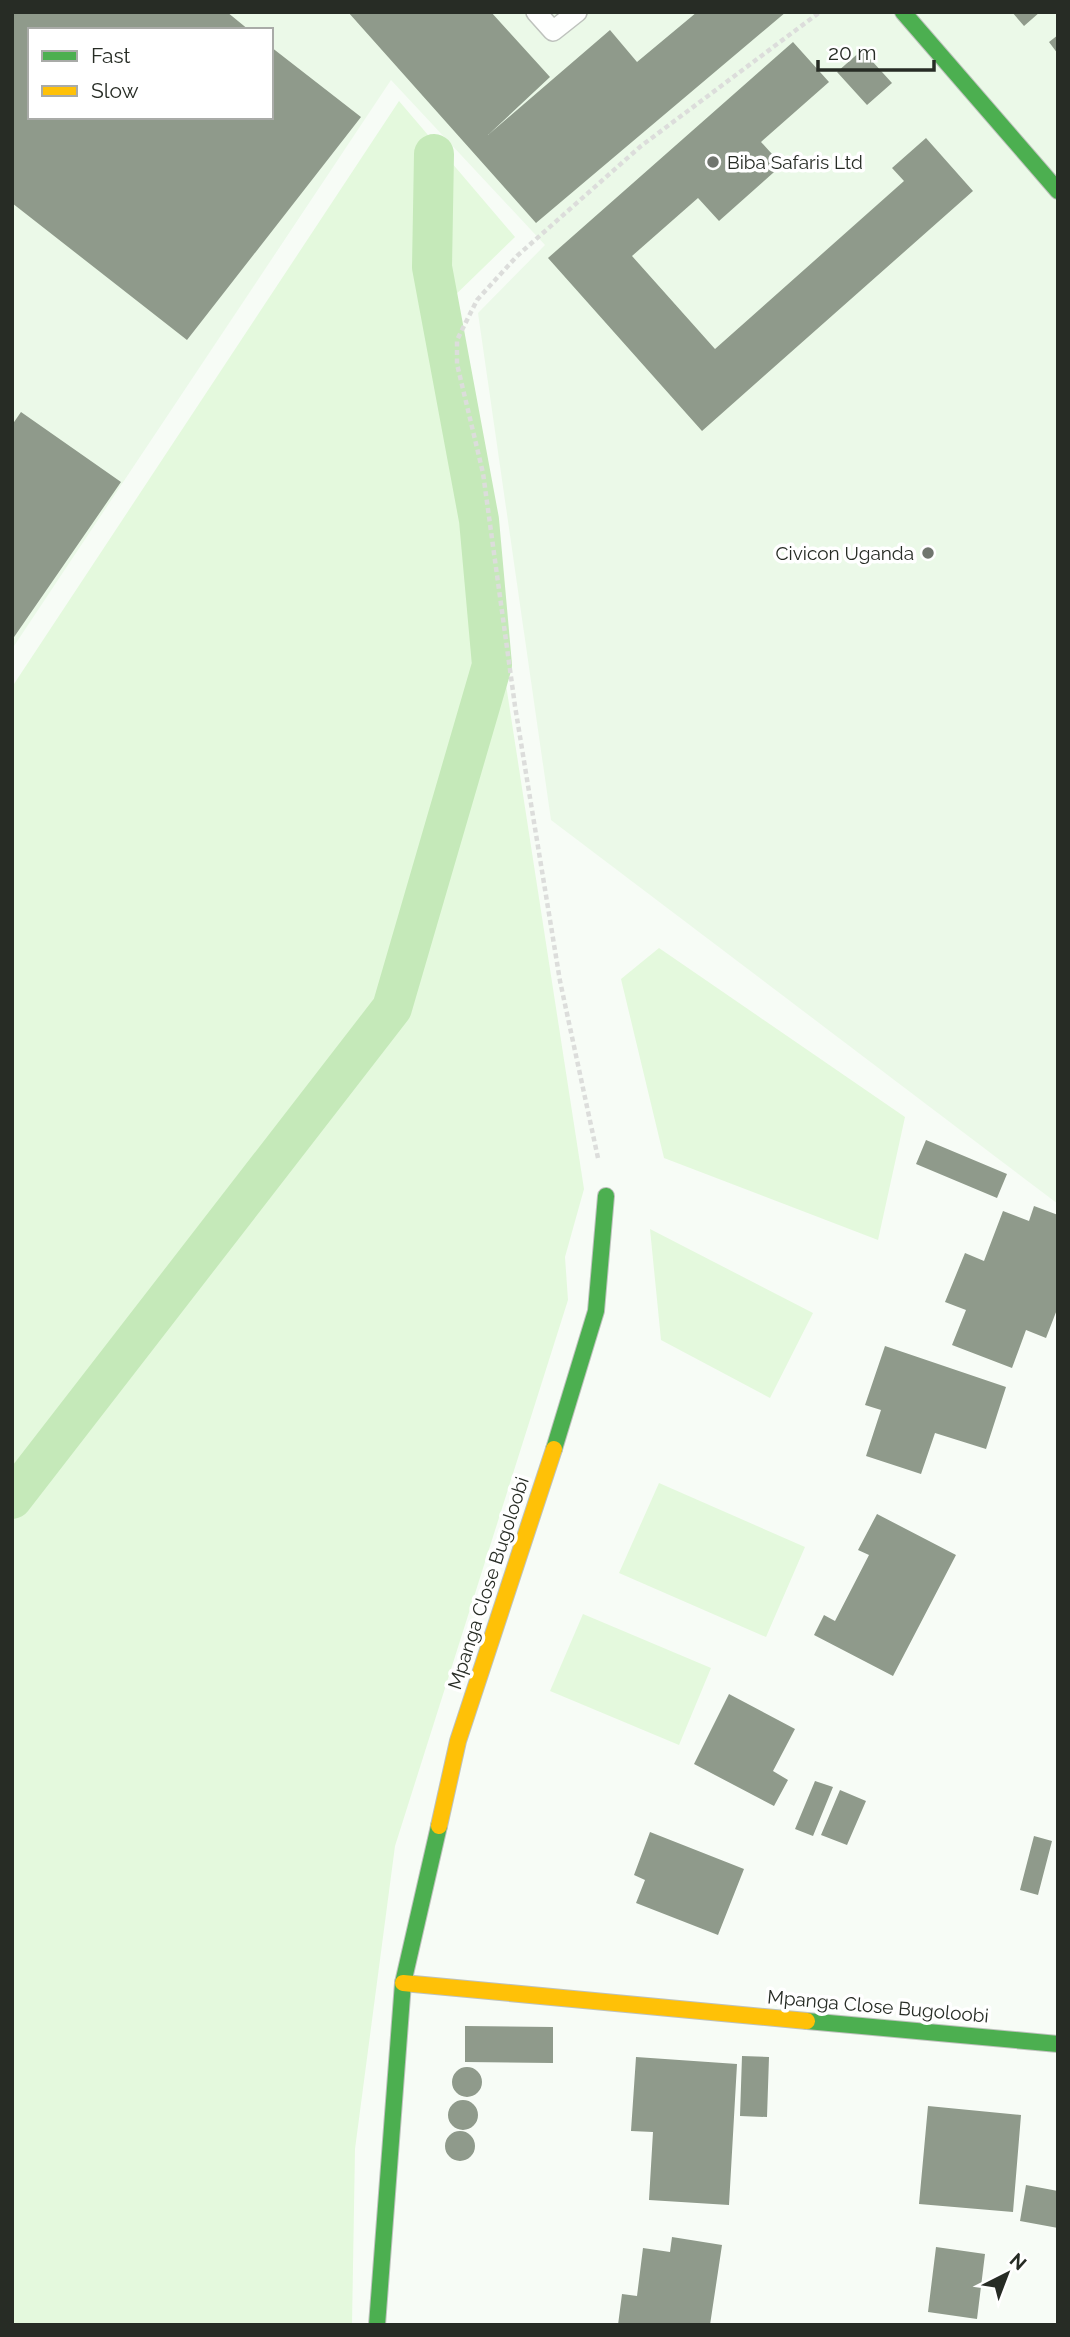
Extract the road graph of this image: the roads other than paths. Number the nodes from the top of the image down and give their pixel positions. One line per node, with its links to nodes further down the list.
1 (536, 12): 2 (lane)
2 (577, 12)
3 (903, 12): 4 (street)
4 (1058, 191)
5 (606, 1196): 6 (street, Mpanga Close Bugoloobi)
6 (402, 1983): 7 (street, Mpanga Close Bugoloobi); 8 (street, Mpanga Close Bugoloobi)
7 (1058, 2044)
8 (377, 2325)

